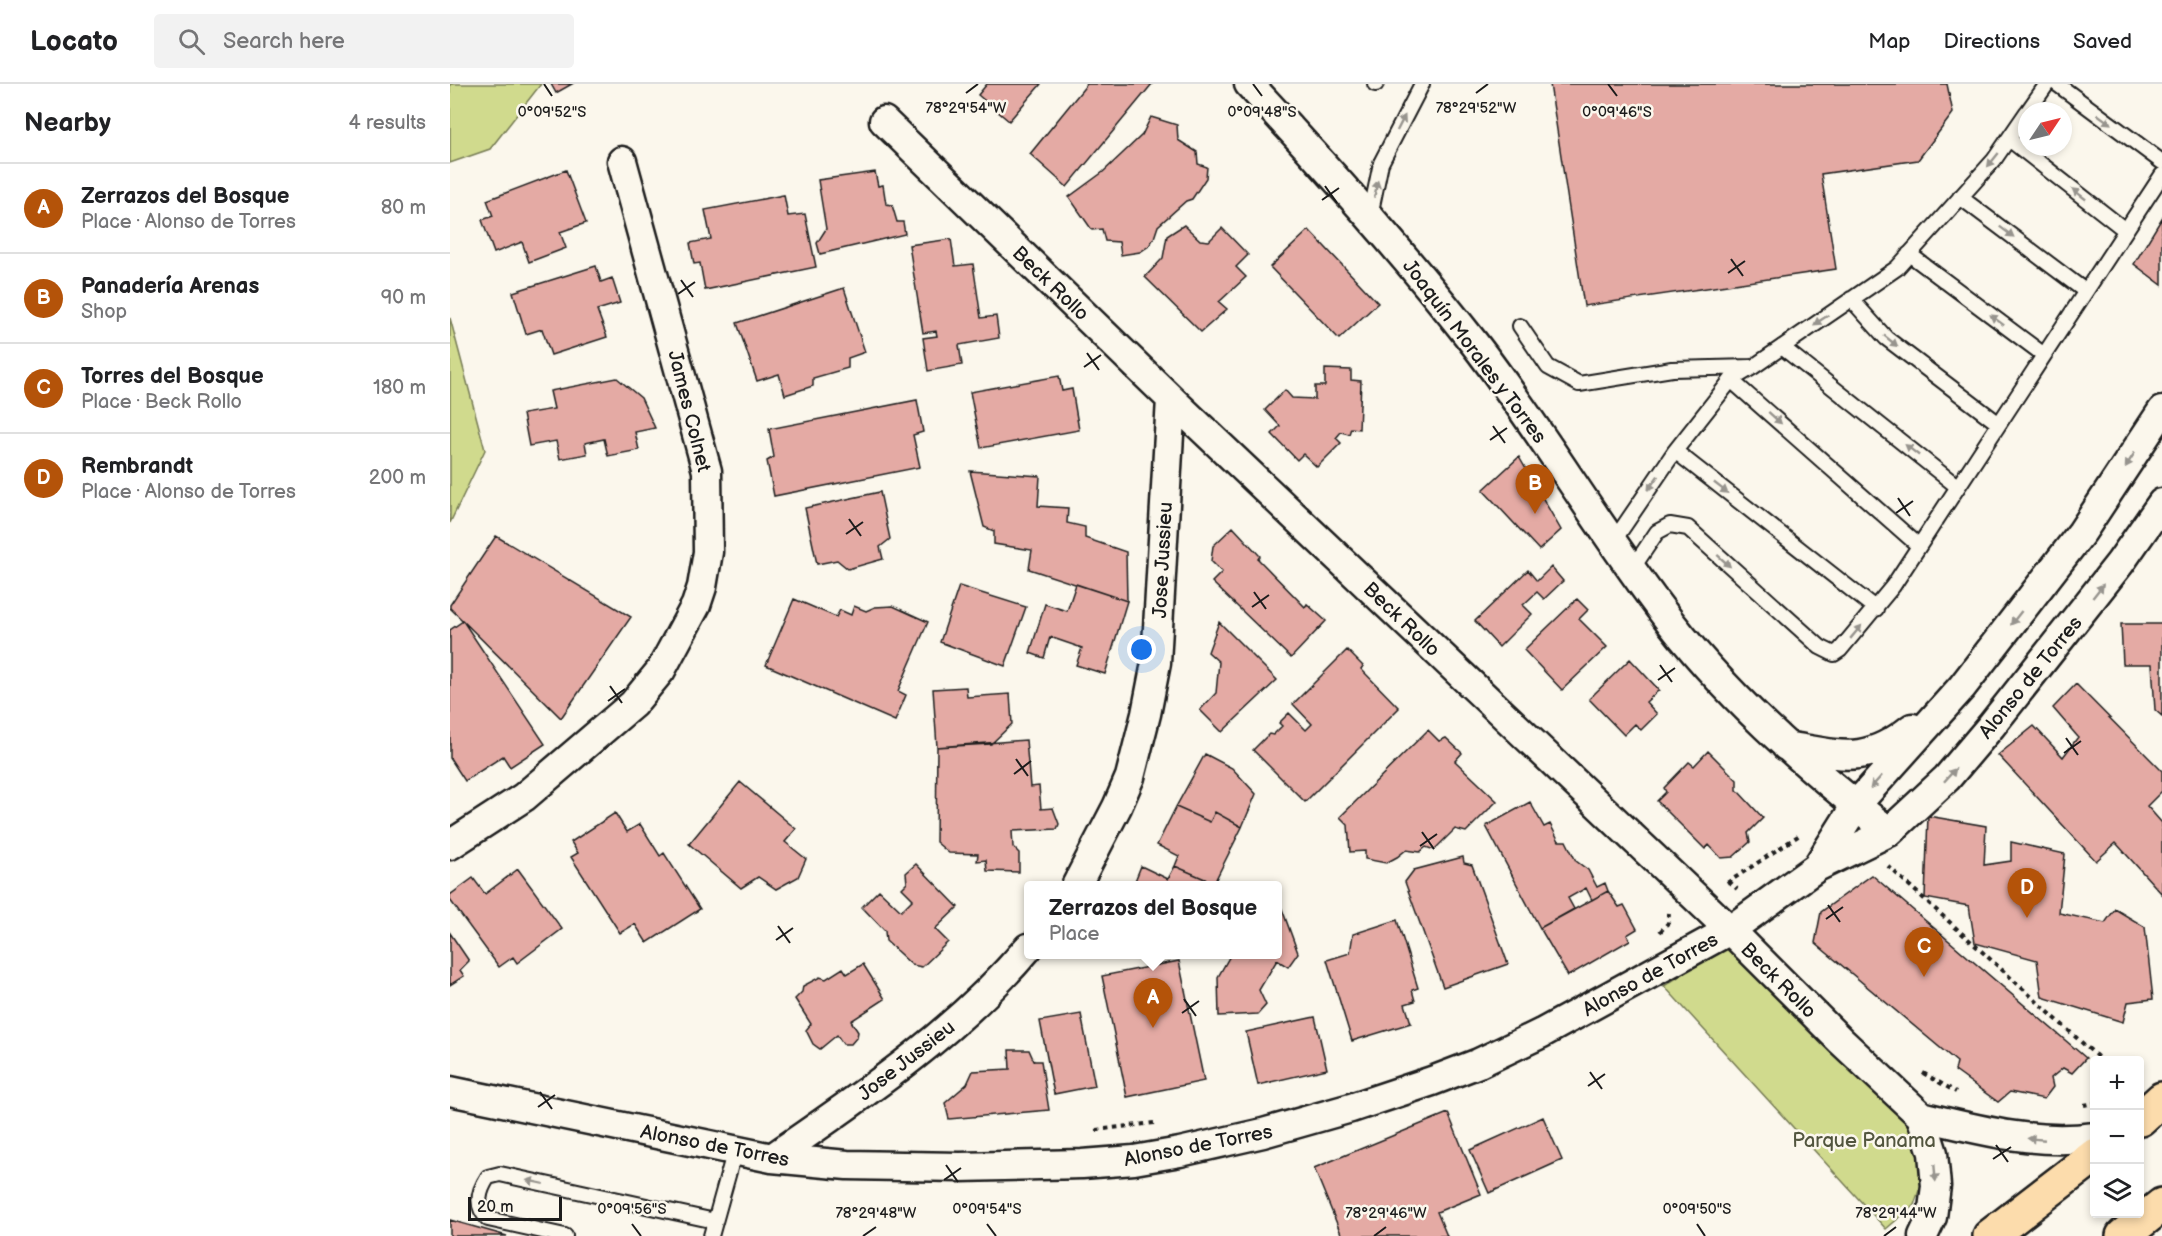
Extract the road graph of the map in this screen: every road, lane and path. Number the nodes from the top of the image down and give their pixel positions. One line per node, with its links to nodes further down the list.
1 (1249, 84): 13 (street, Joaquín Morales y Torres)
2 (1422, 84): 13 (lane, one-way to 2)
3 (2047, 84): 5 (lane)
4 (2057, 84): 10 (lane, one-way to 10)
5 (2034, 102)
6 (884, 121): 23 (street, Beck Rollo)
7 (2018, 125): 8 (lane)
8 (2008, 139): 12 (lane, one-way to 12); 14 (lane, one-way to 8)
9 (622, 161): 38 (street, James Colnet)
10 (2162, 162)
11 (2162, 175): 14 (lane)
12 (1960, 197): 15 (lane); 16 (lane, one-way to 16)
13 (1370, 216): 29 (street, Joaquín Morales y Torres)
14 (2125, 230): 16 (lane)
15 (1909, 254): 17 (lane); 20 (lane, one-way to 15)
16 (2085, 291): 20 (lane)
17 (1851, 299): 19 (lane, one-way to 19); 25 (lane, one-way to 25)
18 (1520, 326): 21 (lane)
19 (1782, 347): 21 (lane); 27 (lane, one-way to 19)
20 (2044, 354): 25 (lane)
21 (1753, 367): 22 (lane)
22 (1731, 380): 26 (lane); 30 (lane, one-way to 30)
23 (1171, 399): 41 (street, Jose Jussieu); 43 (street, Beck Rollo)
24 (2162, 411): 33 (street, Alonso de Torres, one-way to 33)
25 (1999, 424): 27 (lane)
26 (1675, 452): 29 (lane, one-way to 29); 32 (lane, one-way to 32)
27 (1958, 487): 30 (lane)
28 (2162, 503): 36 (street, Alonso de Torres, one-way to 28)
29 (1613, 542): 31 (street, Joaquín Morales y Torres)
30 (1919, 546): 32 (lane)
31 (1632, 569): 32 (lane, one-way to 32); 34 (street, Joaquín Morales y Torres)
32 (1876, 609)
33 (1962, 687): 34 (street, Alonso de Torres); 35 (street, Alonso de Torres, one-way to 35)
34 (1785, 745): 35 (street, Joaquín Morales y Torres)
35 (1856, 805): 36 (street, Joaquín Morales y Torres); 40 (street, Alonso de Torres)
36 (1889, 832): 40 (street, Alonso de Torres)
37 (1802, 834): 42 (path)
38 (450, 844)
39 (1882, 861): 50 (path)
40 (1817, 867): 44 (street, Alonso de Torres)
41 (1078, 881)
42 (1729, 881): 43 (path); 44 (path)
43 (1699, 901): 46 (path); 47 (street, Beck Rollo)
44 (1758, 910): 47 (street, Alonso de Torres)
45 (1670, 912): 46 (path)
46 (1668, 923): 48 (path)
47 (1730, 930): 58 (street, Beck Rollo); 63 (street, Alonso de Torres)
48 (1659, 933)
49 (1024, 953): 63 (street, Jose Jussieu)
50 (2097, 1056)
51 (1921, 1072): 53 (path)
52 (450, 1091): 62 (street, Alonso de Torres)
53 (1957, 1092)
54 (2162, 1099): 57 (main road)
55 (2090, 1103): 56 (path)
56 (2078, 1106)
57 (2144, 1115)
58 (1921, 1116): 61 (street, one-way to 58); 69 (street, Beck Rollo, one-way to 69)
59 (1162, 1122): 60 (path)
60 (1094, 1130)
61 (2090, 1138)
62 (735, 1150): 63 (street, Alonso de Torres); 66 (lane)
63 (772, 1158)
64 (2090, 1159): 70 (main road)
65 (2162, 1205): 71 (main road)
66 (715, 1221): 67 (lane, one-way to 67); 68 (lane)
67 (565, 1236)
68 (711, 1236)
69 (1923, 1236)
70 (1990, 1236)
71 (2123, 1236)

